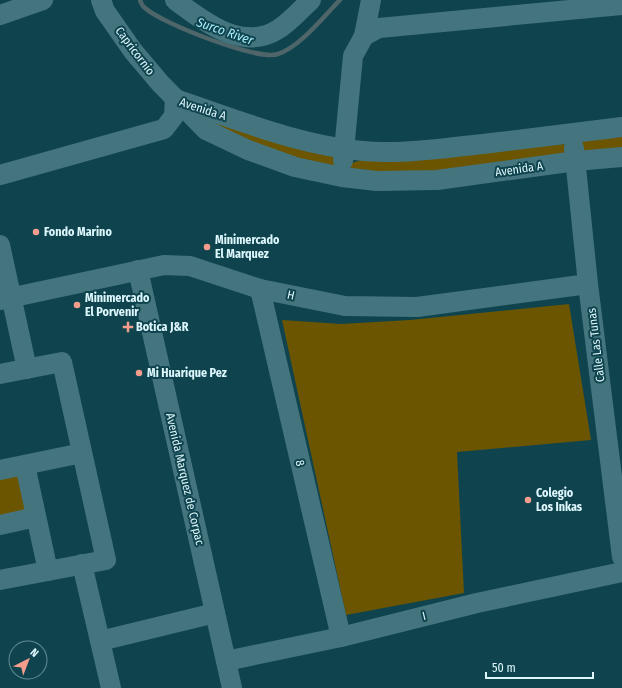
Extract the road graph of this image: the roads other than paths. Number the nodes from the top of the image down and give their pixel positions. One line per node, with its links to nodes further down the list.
1 (43, 0): 7 (street)
2 (101, 0): 9 (street, Capricornio)
3 (175, 0): 4 (street)
4 (311, 0)
5 (371, 0): 8 (street)
6 (622, 5): 8 (street)
7 (0, 15)
8 (364, 36): 12 (street)
9 (175, 98): 12 (street, Avenida A); 15 (street); 16 (street, Avenida A)
10 (622, 127): 11 (street, Avenida A)
11 (573, 133): 12 (street, Avenida A); 14 (street, Calle Las Tunas)
12 (344, 148): 16 (street)
13 (622, 157): 14 (street, Avenida A)
14 (576, 161): 16 (street, Avenida A); 19 (street, Calle Las Tunas)
15 (0, 175)
16 (342, 177)
17 (0, 245): 21 (street)
18 (138, 270): 20 (street, H); 21 (street, H); 35 (street, Avenida Marquez de Corpac)
19 (588, 284): 20 (street, H); 24 (street, Calle Las Tunas)
20 (260, 289): 36 (street, 8)
21 (6, 299): 22 (street)
22 (26, 369): 23 (street); 25 (street)
23 (0, 374)
24 (615, 450): 30 (street, Calle Las Tunas)
25 (82, 453): 26 (street); 31 (street)
26 (25, 465): 27 (street); 28 (street)
27 (0, 470)
28 (36, 517): 29 (street); 32 (street)
29 (0, 524)
30 (622, 557)
31 (82, 564): 32 (street); 37 (street)
32 (48, 571): 34 (street)
33 (622, 572): 36 (street, I)
34 (0, 580)
35 (215, 613): 37 (street); 38 (street, Avenida Marquez de Corpac)
36 (341, 637): 38 (street, I)
37 (100, 641): 39 (street)
38 (226, 661): 40 (street, Avenida Marquez de Corpac)
39 (111, 688)
40 (232, 688)

